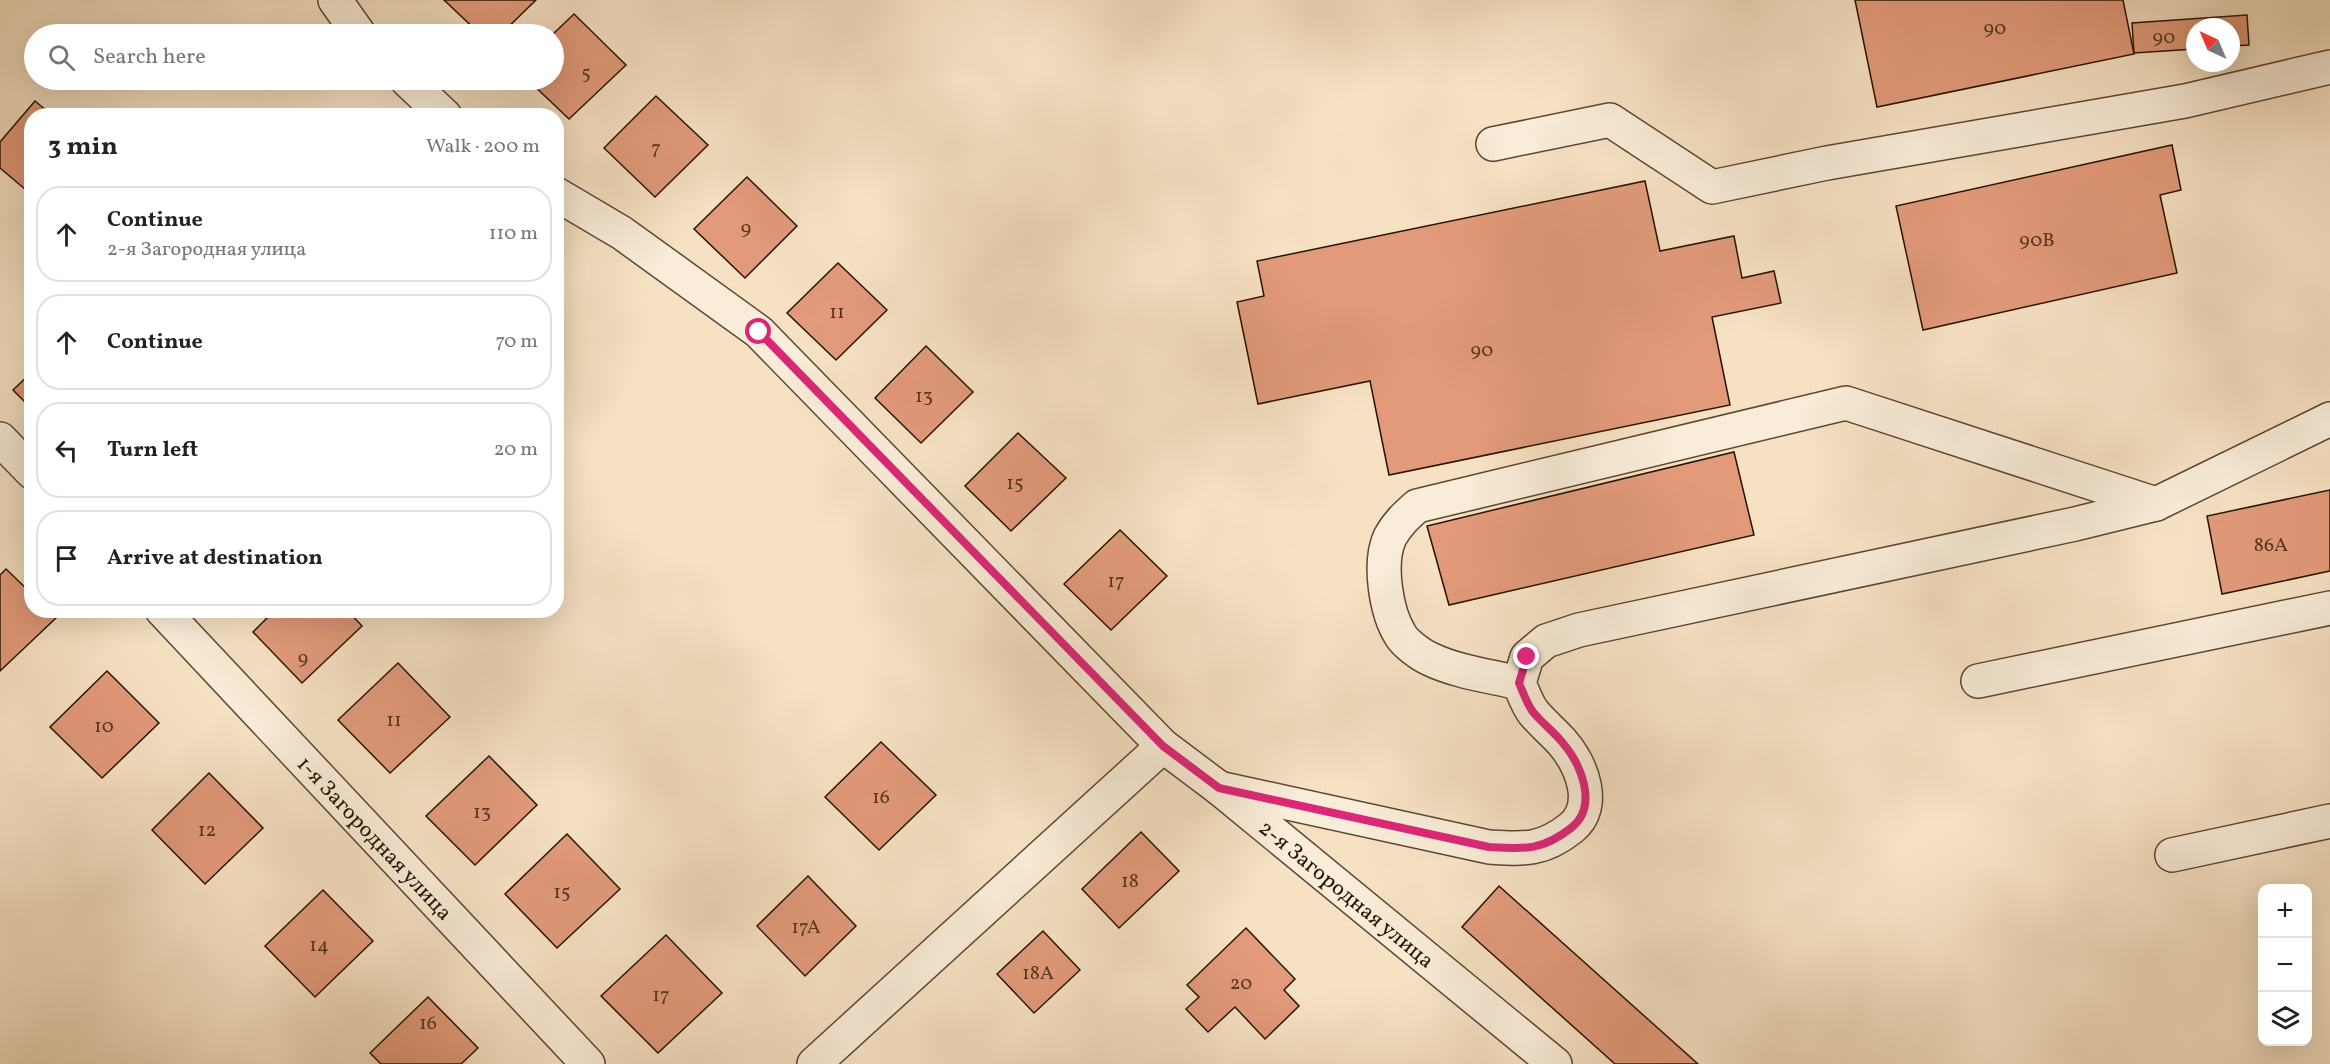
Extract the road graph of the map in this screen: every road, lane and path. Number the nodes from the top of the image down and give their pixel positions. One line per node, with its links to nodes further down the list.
1 (335, 0): 2 (street)
2 (352, 24)
3 (2330, 67): 6 (street)
4 (418, 90): 5 (street)
5 (437, 108)
6 (1494, 144)
7 (564, 199): 16 (street, 2-я Загородная улица)
8 (2330, 419): 11 (street)
9 (0, 439): 10 (street)
10 (24, 464)
11 (2156, 504): 15 (street); 15 (street)
12 (2330, 608): 14 (street)
13 (170, 618): 20 (street, 1-я Загородная улица)
14 (1978, 681)
15 (1519, 683): 17 (street)
16 (1163, 746): 17 (street, 2-я Загородная улица); 21 (street)
17 (1219, 788): 22 (street, 2-я Загородная улица)
18 (2330, 821): 19 (street)
19 (2172, 855)
20 (588, 1064)
21 (814, 1064)
22 (1555, 1064)

